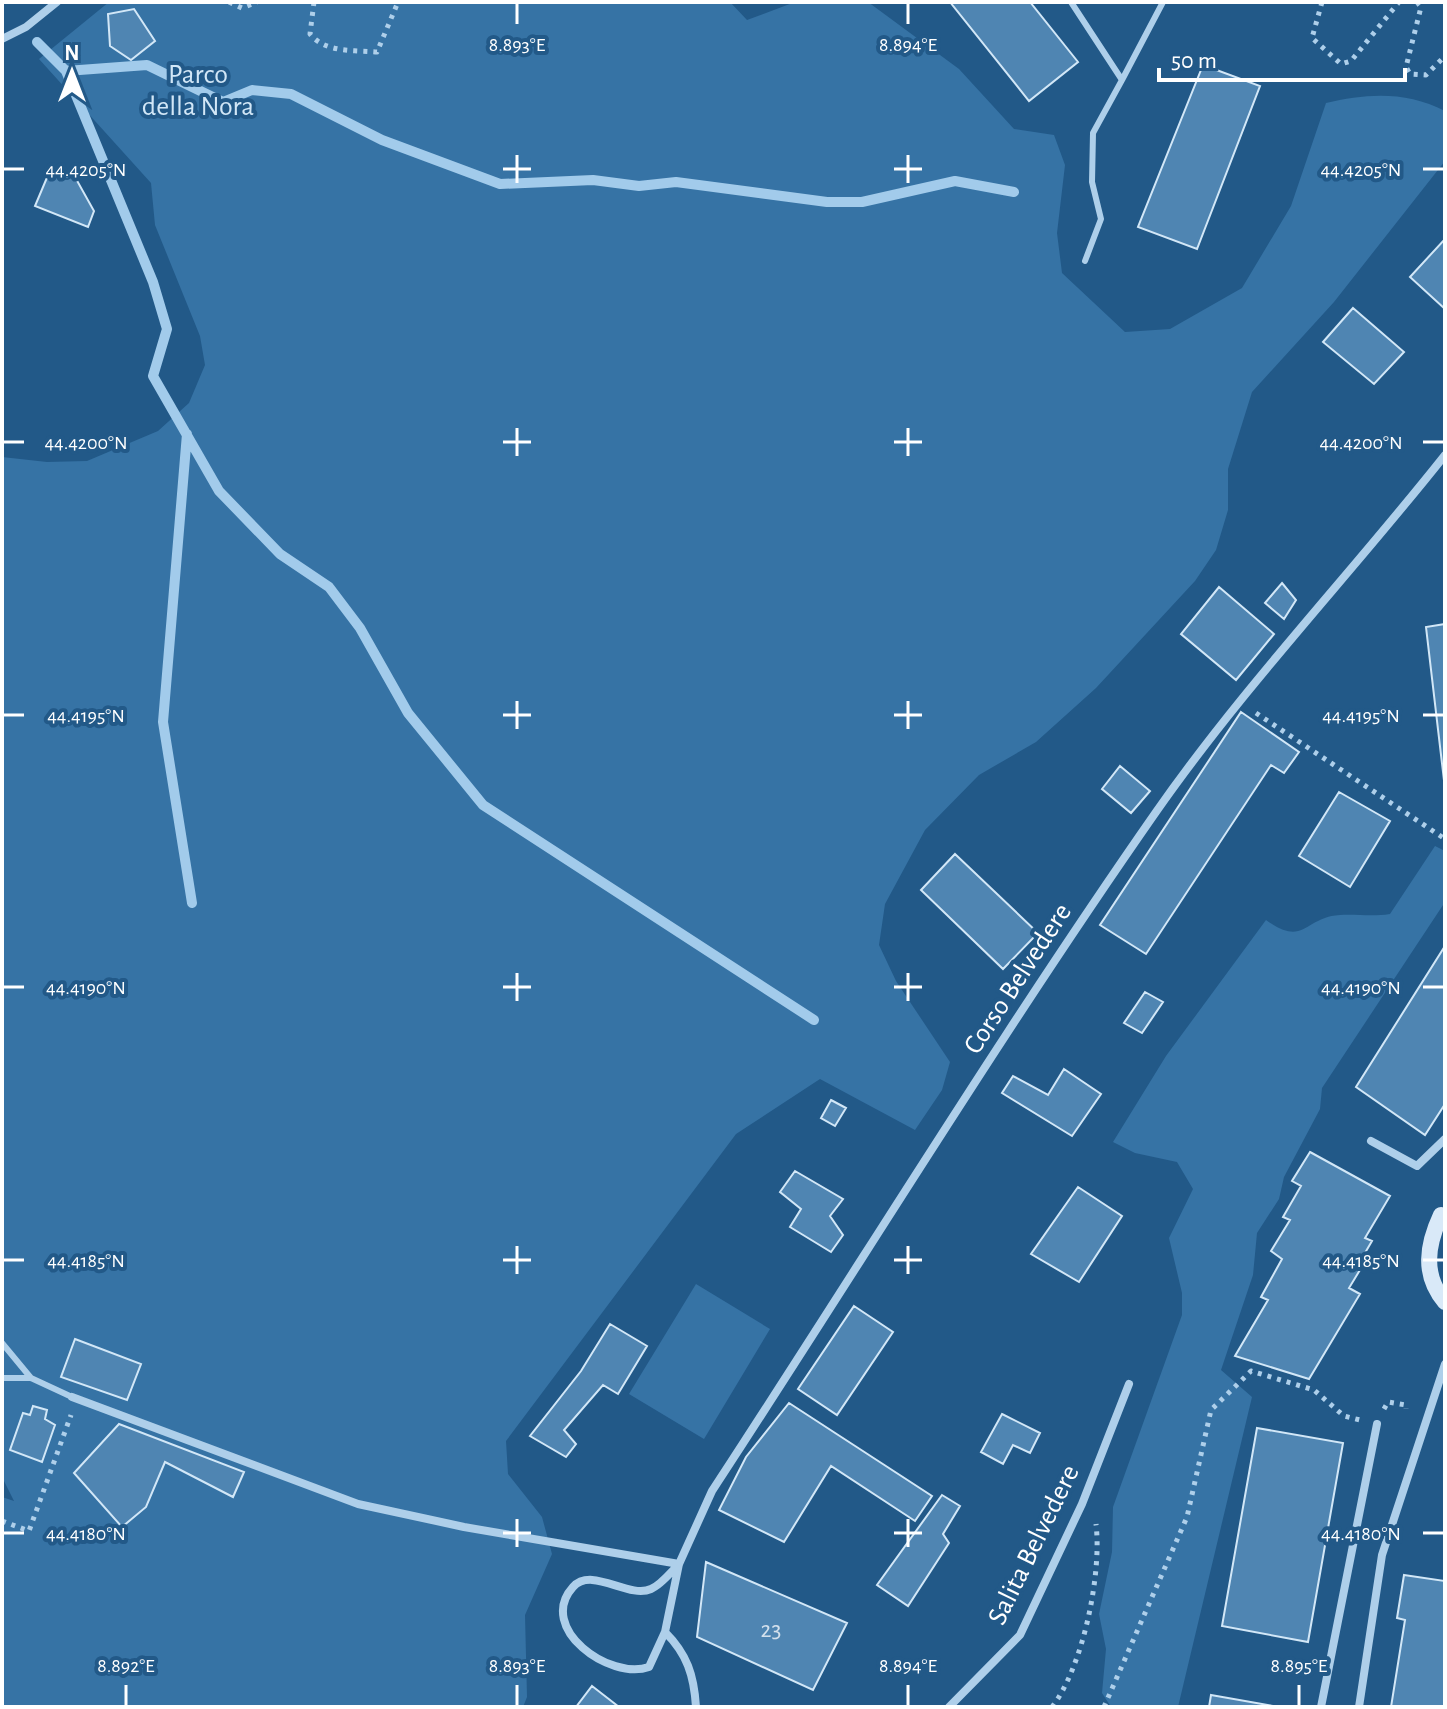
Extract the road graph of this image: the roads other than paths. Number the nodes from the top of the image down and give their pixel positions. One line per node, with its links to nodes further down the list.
1 (57, 2): 4 (street)
2 (1071, 2): 5 (lane)
3 (1163, 2): 5 (lane)
4 (2, 39)
5 (1122, 80): 6 (lane)
6 (1085, 261)
7 (1445, 455): 19 (street, Corso Belvedere)
8 (1445, 1139): 9 (street)
9 (1371, 1141)
10 (1443, 1213): 11 (street)
11 (1445, 1302)
12 (2, 1343): 15 (lane)
13 (1445, 1364): 24 (street)
14 (2, 1378): 15 (lane)
15 (31, 1378): 17 (lane)
16 (1129, 1384): 22 (street, Salita Belvedere)
17 (74, 1398): 19 (street)
18 (1377, 1424): 23 (street)
19 (679, 1564): 20 (street); 20 (street)
20 (665, 1632): 21 (street)
21 (696, 1707)
22 (949, 1707)
23 (1321, 1707)
24 (1359, 1707)

